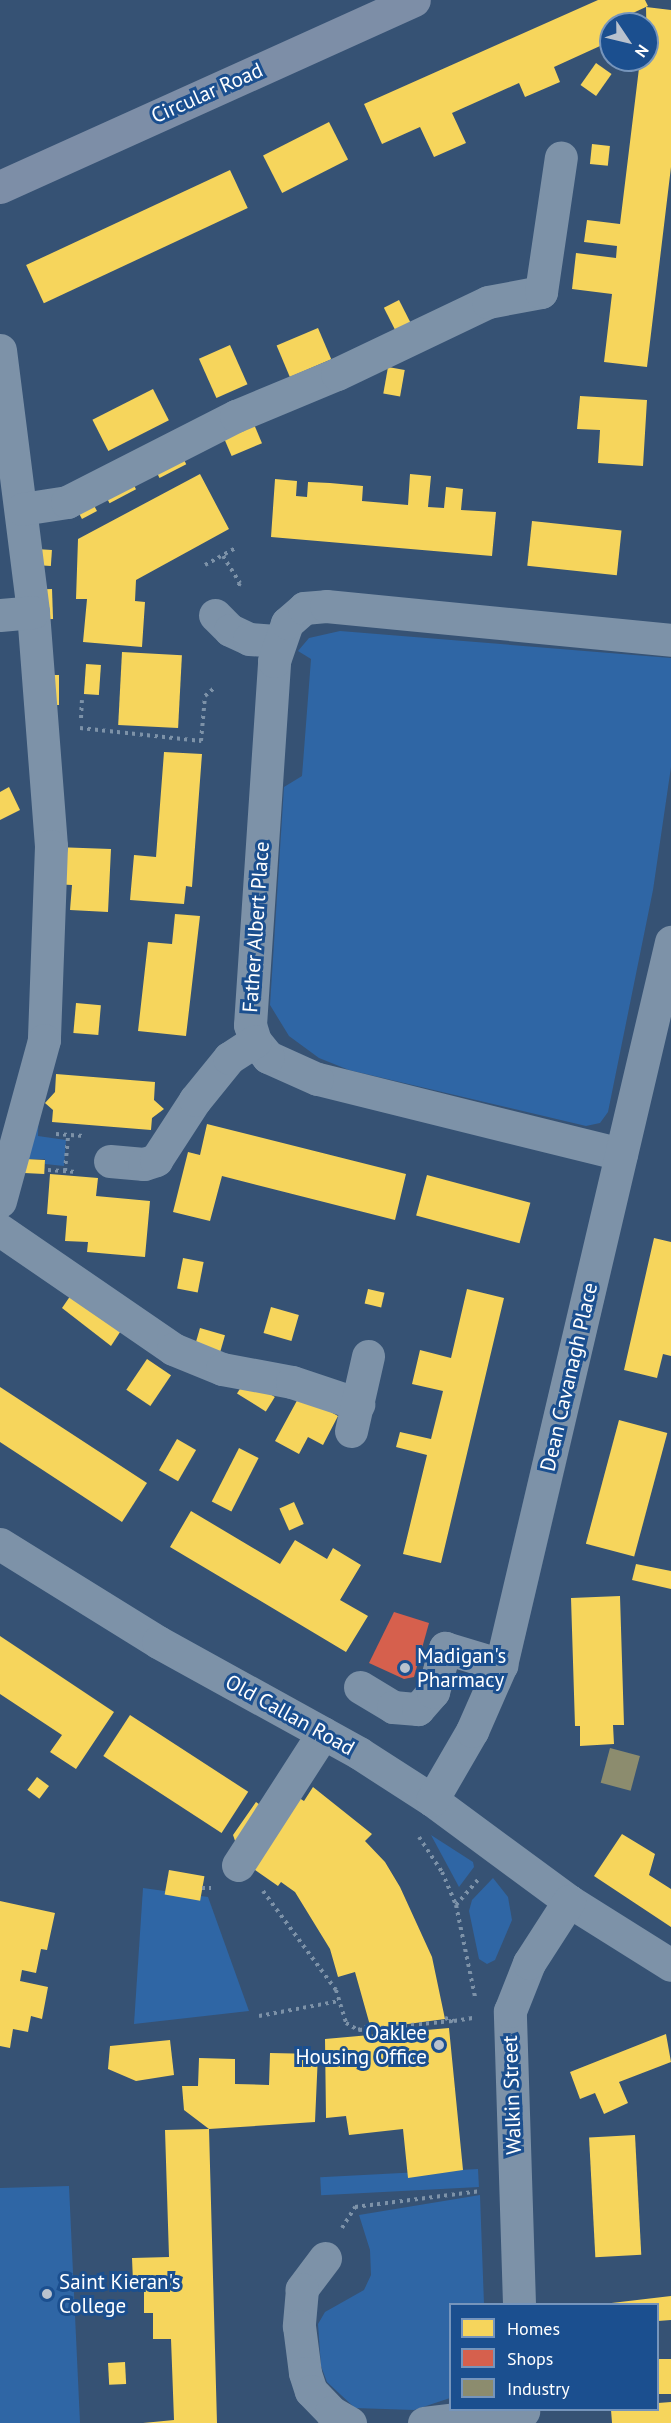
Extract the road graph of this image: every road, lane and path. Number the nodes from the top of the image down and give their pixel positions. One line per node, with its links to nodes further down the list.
1 (414, 0): 3 (main road, Circular Road)
2 (561, 158): 5 (street)
3 (0, 187)
4 (0, 350): 5 (street)
5 (22, 509): 10 (street)
6 (236, 548): 7 (path)
7 (223, 556): 8 (path); 9 (path)
8 (205, 565)
9 (240, 583)
10 (33, 612): 11 (street); 24 (street)
11 (0, 615)
12 (215, 615): 14 (street)
13 (671, 640): 14 (street, Father Albert Place)
14 (279, 641): 18 (street, Father Albert Place)
15 (213, 689): 16 (path)
16 (82, 700)
17 (671, 942): 22 (street, Dean Cavanagh Place)
18 (255, 1041): 21 (street); 22 (street, Father Albert Place)
19 (52, 1133): 20 (path)
20 (69, 1135): 21 (path); 23 (path)
21 (101, 1149)
22 (621, 1154): 28 (street, Dean Cavanagh Place)
23 (65, 1171)
24 (0, 1201)
25 (0, 1230): 26 (street)
26 (368, 1356)
27 (0, 1544): 30 (street, Old Callan Road)
28 (501, 1665): 29 (street); 31 (street, Dean Cavanagh Place)
29 (360, 1687)
30 (323, 1733): 31 (street, Old Callan Road); 33 (street)
31 (424, 1813): 35 (street, Old Callan Road); 36 (path)
32 (482, 1876): 36 (path)
33 (237, 1881): 34 (path); 38 (path)
34 (202, 1888)
35 (569, 1901): 37 (street, Old Callan Road); 49 (street, Walkin Street)
36 (456, 1905): 39 (path)
37 (671, 1965)
38 (339, 2001): 40 (path); 45 (path)
39 (477, 2007)
40 (260, 2016)
41 (445, 2018): 43 (path)
42 (480, 2019): 43 (path)
43 (454, 2021): 45 (path)
44 (370, 2026): 45 (path)
45 (358, 2030)
46 (487, 2189): 47 (path)
47 (355, 2207)
48 (325, 2258): 51 (street)
49 (519, 2303)
50 (523, 2415): 52 (street)
51 (350, 2423)
52 (424, 2423)

